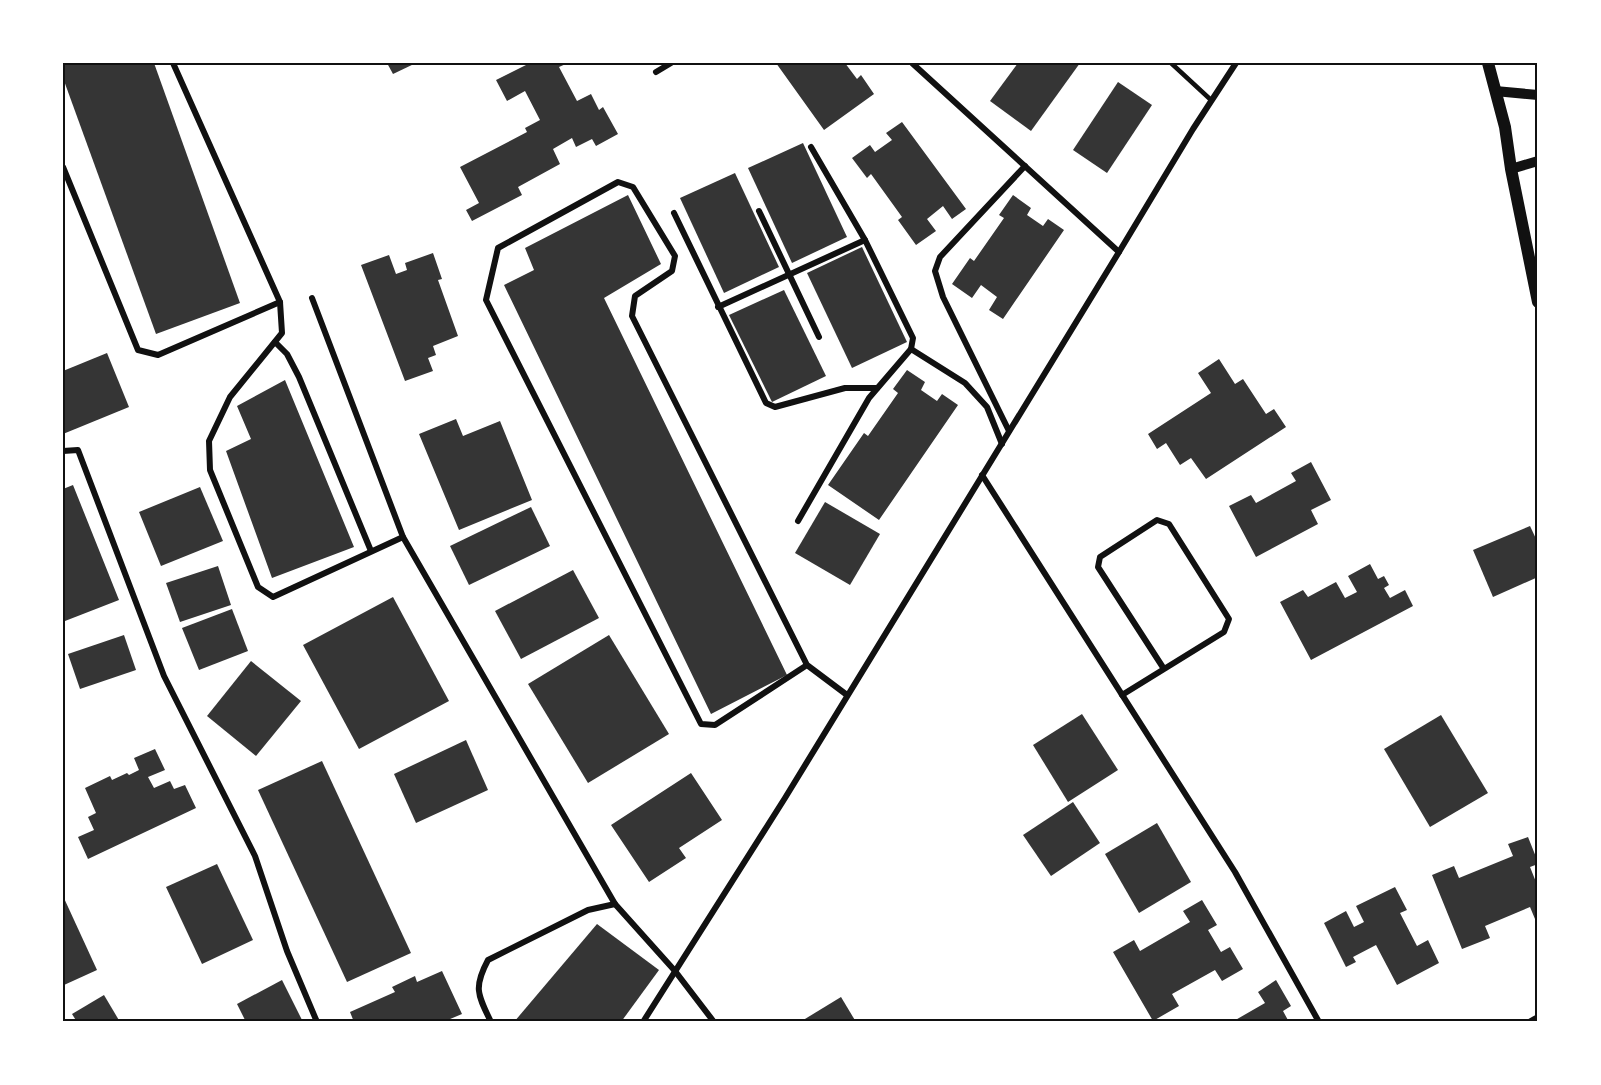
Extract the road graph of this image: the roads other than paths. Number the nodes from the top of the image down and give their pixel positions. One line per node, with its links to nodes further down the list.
1 (172, 63): 22 (street)
2 (671, 63): 7 (street)
3 (912, 63): 13 (street)
4 (1171, 63): 10 (lane)
5 (1236, 63): 10 (street)
6 (1488, 63): 8 (main road)
7 (656, 72)
8 (1495, 91): 9 (street); 15 (main road)
9 (1538, 95)
10 (1211, 100): 19 (street)
11 (811, 147): 18 (street)
12 (1538, 161): 15 (street)
13 (1025, 166): 19 (street); 29 (street)
14 (63, 167): 22 (street)
15 (1511, 169): 23 (main road)
16 (759, 211): 20 (street)
17 (674, 213): 24 (street)
18 (865, 240): 20 (street); 27 (street)
19 (1119, 252): 29 (street)
20 (790, 274): 24 (street); 25 (street)
21 (312, 298): 34 (street)
22 (280, 302): 26 (street)
23 (1538, 302)
24 (718, 307): 28 (street)
25 (819, 337)
26 (275, 342): 35 (street); 35 (street)
27 (911, 349): 28 (street); 30 (street)
28 (877, 388): 33 (street)
29 (1009, 431): 30 (street)
30 (1002, 444): 32 (street)
31 (63, 451): 43 (street)
32 (982, 475): 38 (street); 39 (street)
33 (798, 520)
34 (403, 537): 35 (street); 40 (street)
35 (371, 551)
36 (807, 665): 36 (street); 38 (street)
37 (1164, 669): 37 (street); 39 (street)
38 (847, 695): 41 (street)
39 (1122, 695): 47 (street)
40 (615, 904): 41 (street); 44 (street)
41 (675, 971): 45 (street); 46 (street)
42 (1538, 1017): 48 (street)
43 (317, 1022)
44 (491, 1022)
45 (643, 1022)
46 (714, 1022)
47 (1319, 1022)
48 (1529, 1022)

